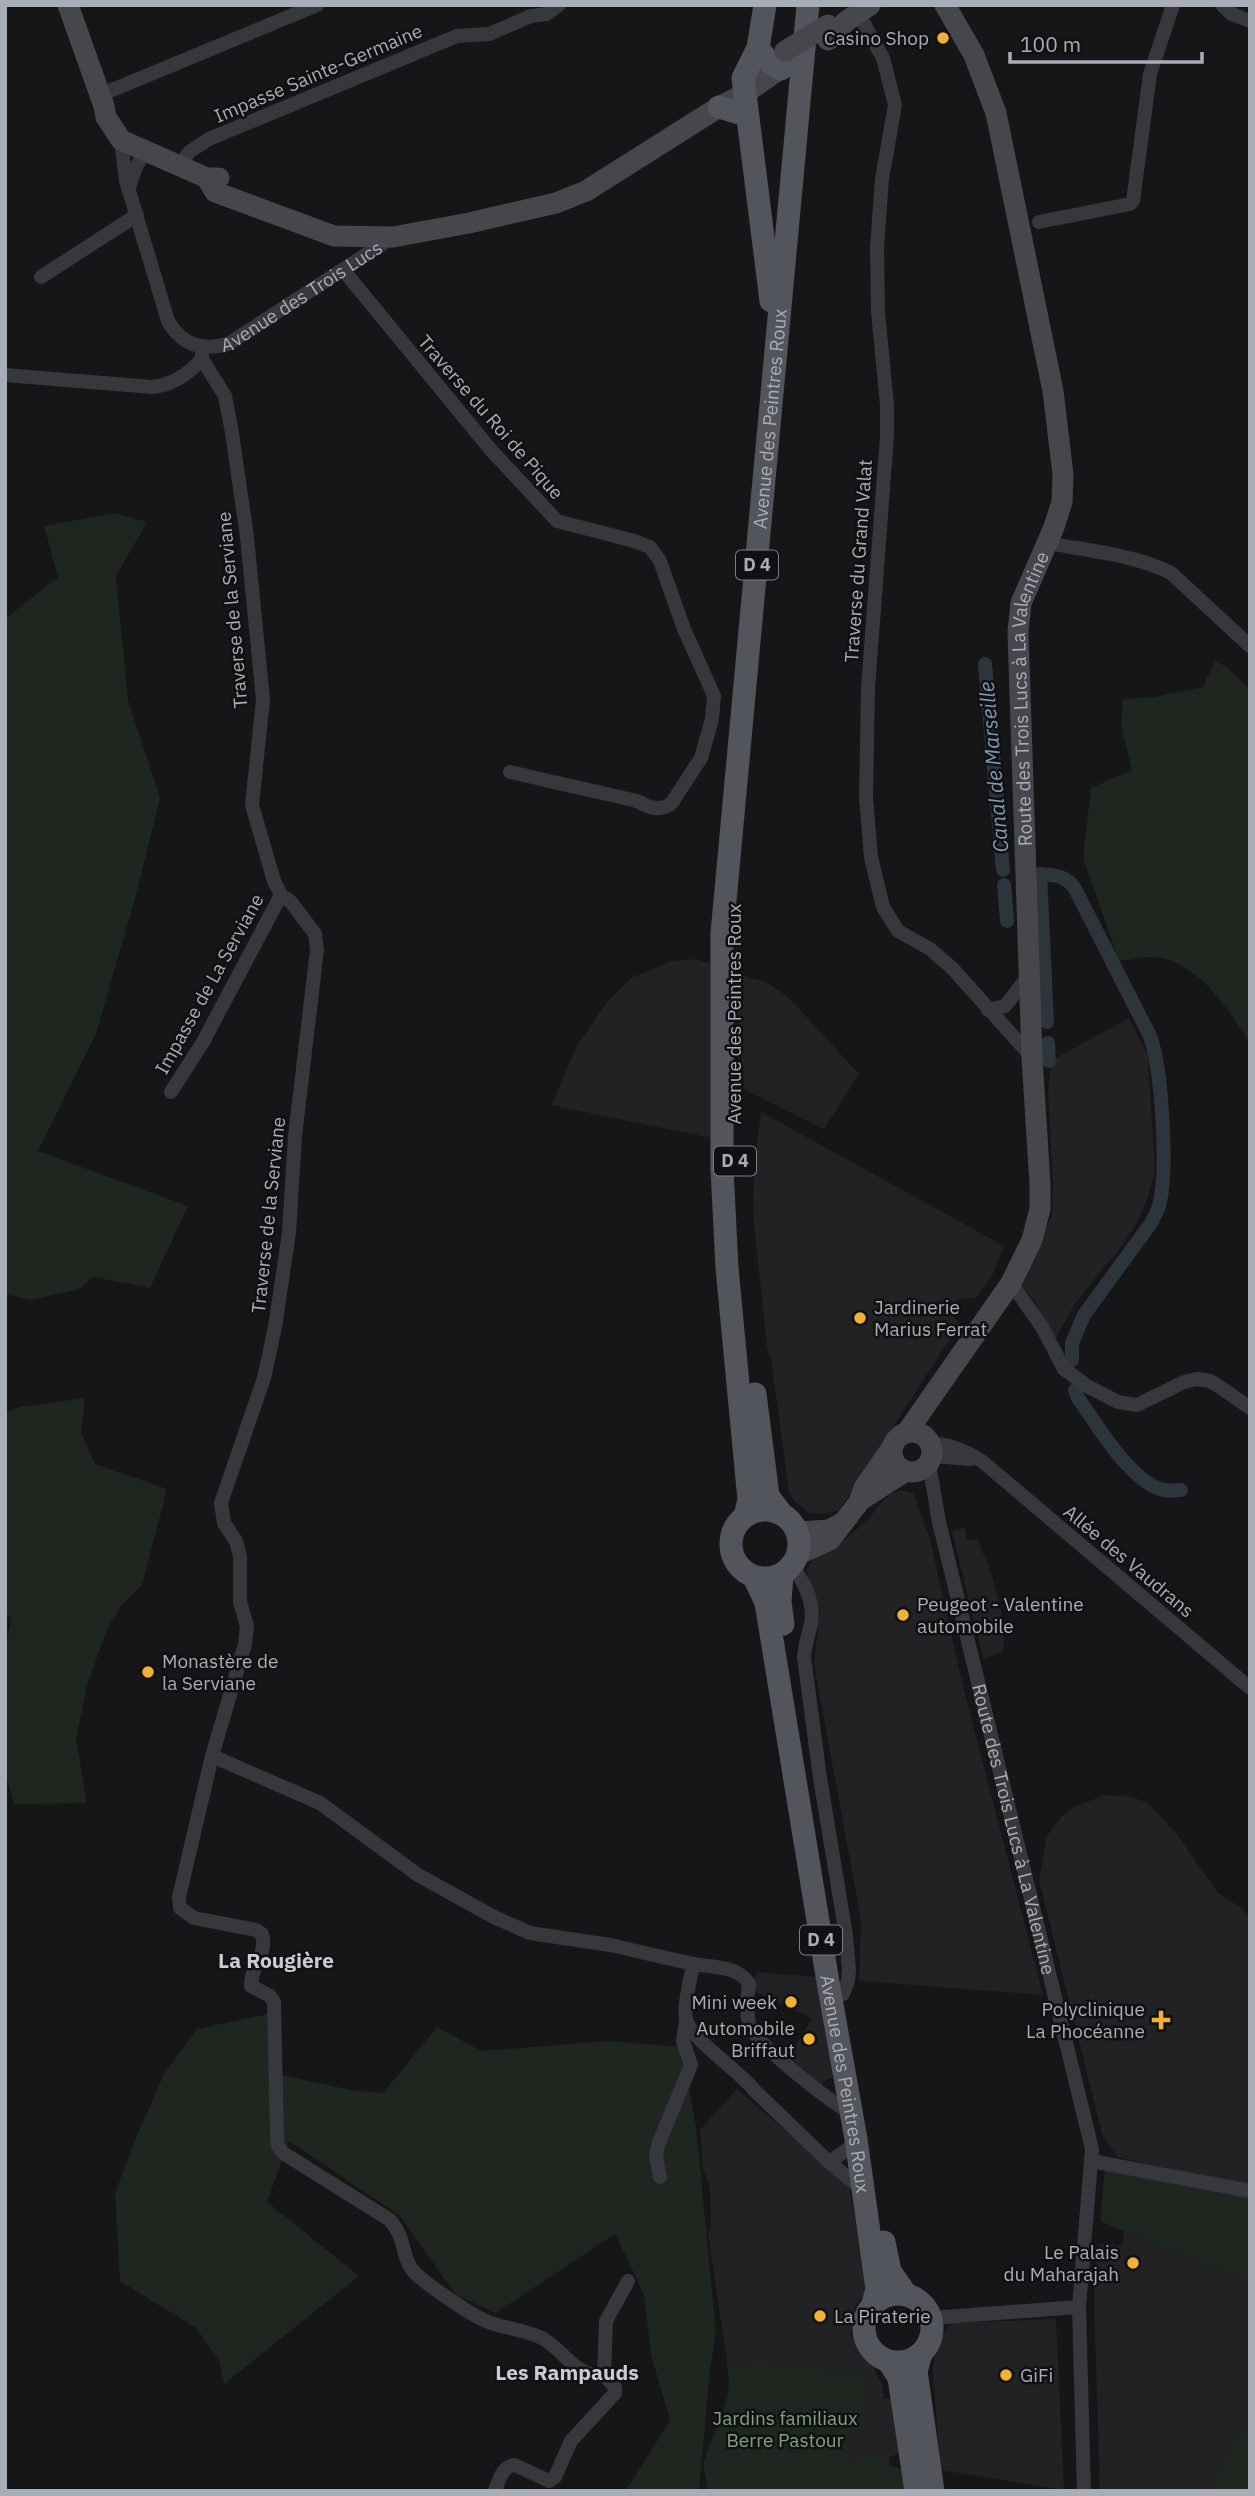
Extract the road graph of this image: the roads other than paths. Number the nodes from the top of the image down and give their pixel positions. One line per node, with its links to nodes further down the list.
1 (68, 5): 13 (street, Avenue des Trois Lucs)
2 (317, 5): 13 (street)
3 (559, 5): 17 (street, Impasse Sainte-Germaine)
4 (765, 5): 11 (main road)
5 (808, 5): 15 (main road, Avenue des Peintres Roux / D 4)
6 (945, 5): 27 (street, Route des Trois Lucs à La Valentine)
7 (1173, 5): 20 (street)
8 (1222, 5): 10 (street)
9 (841, 18): 11 (street); 15 (main road, Avenue des Peintres Roux); 33 (street, Traverse du Grand Valat)
10 (1250, 21)
11 (776, 59): 12 (main road)
12 (745, 96): 14 (main road); 14 (street, Avenue des Trois Lucs); 24 (main road)
13 (102, 100): 16 (street, Avenue des Trois Lucs)
14 (719, 107): 21 (street, Avenue des Trois Lucs)
15 (799, 119): 24 (main road, Avenue des Peintres Roux / D 4)
16 (134, 146): 17 (street); 18 (street, Avenue des Trois Lucs); 18 (street)
17 (193, 173): 21 (street)
18 (129, 188): 19 (street, Avenue des Trois Lucs)
19 (137, 215): 23 (street); 25 (street, Avenue des Trois Lucs)
20 (1039, 222)
21 (384, 237): 22 (street, Avenue des Trois Lucs)
22 (344, 271): 25 (street, Avenue des Trois Lucs); 29 (street, Traverse du Roi de Pique)
23 (41, 277)
24 (777, 325): 30 (main road, Avenue des Peintres Roux / D 4)
25 (202, 354): 26 (street); 31 (street, Traverse de la Serviane)
26 (5, 375)
27 (1048, 543): 28 (street); 32 (street, Route des Trois Lucs à La Valentine)
28 (1250, 646)
29 (510, 772)
30 (734, 804): 40 (main road, Avenue des Peintres Roux / D 4); 41 (main road, Avenue des Peintres Roux / D 4)
31 (281, 895): 35 (street, Impasse de La Serviane); 45 (street, Traverse de la Serviane)
32 (1031, 972): 33 (street); 34 (street, Route des Trois Lucs à La Valentine)
33 (988, 1010): 34 (street, Traverse du Grand Valat)
34 (1032, 1057): 36 (street, Route des Trois Lucs à La Valentine)
35 (171, 1091)
36 (1011, 1283): 37 (street); 38 (street, Route des Trois Lucs à La Valentine)
37 (1250, 1408)
38 (920, 1446): 39 (street); 39 (street); 44 (street, Allée des Vaudrans); 51 (street, Route des Trois Lucs à La Valentine)
39 (859, 1502): 42 (street)
40 (780, 1513): 41 (main road); 42 (main road)
41 (745, 1516): 43 (main road)
42 (793, 1557): 43 (main road); 47 (main road, Avenue des Peintres Roux / D 4); 47 (street, Avenue des Peintres Roux)
43 (754, 1577): 49 (main road, Avenue des Peintres Roux / D 4)
44 (1250, 1688)
45 (212, 1756): 46 (street); 63 (street, Traverse de la Serviane)
46 (693, 1964): 48 (street); 49 (street)
47 (843, 1994): 57 (main road, Avenue des Peintres Roux / D 4)
48 (686, 2021): 52 (street); 53 (street)
49 (852, 2114): 50 (main road, Avenue des Peintres Roux / D 4)
50 (856, 2140): 52 (street); 54 (main road, Avenue des Peintres Roux / D 4)
51 (1091, 2161): 55 (street); 59 (street, Route des Trois Lucs à La Valentine)
52 (829, 2162): 54 (street)
53 (660, 2177)
54 (863, 2190): 58 (main road, Avenue des Peintres Roux / D 4)
55 (1250, 2191)
56 (628, 2281): 63 (street)
57 (905, 2293): 58 (main road); 60 (main road)
58 (873, 2304): 62 (main road)
59 (1079, 2307): 60 (street); 67 (street, Route des Trois Lucs à La Valentine)
60 (931, 2318): 61 (main road)
61 (920, 2357): 62 (main road); 66 (main road)
62 (889, 2362): 65 (main road)
63 (604, 2375): 64 (street)
64 (495, 2491)
65 (916, 2491)
66 (933, 2491)
67 (1084, 2491)

